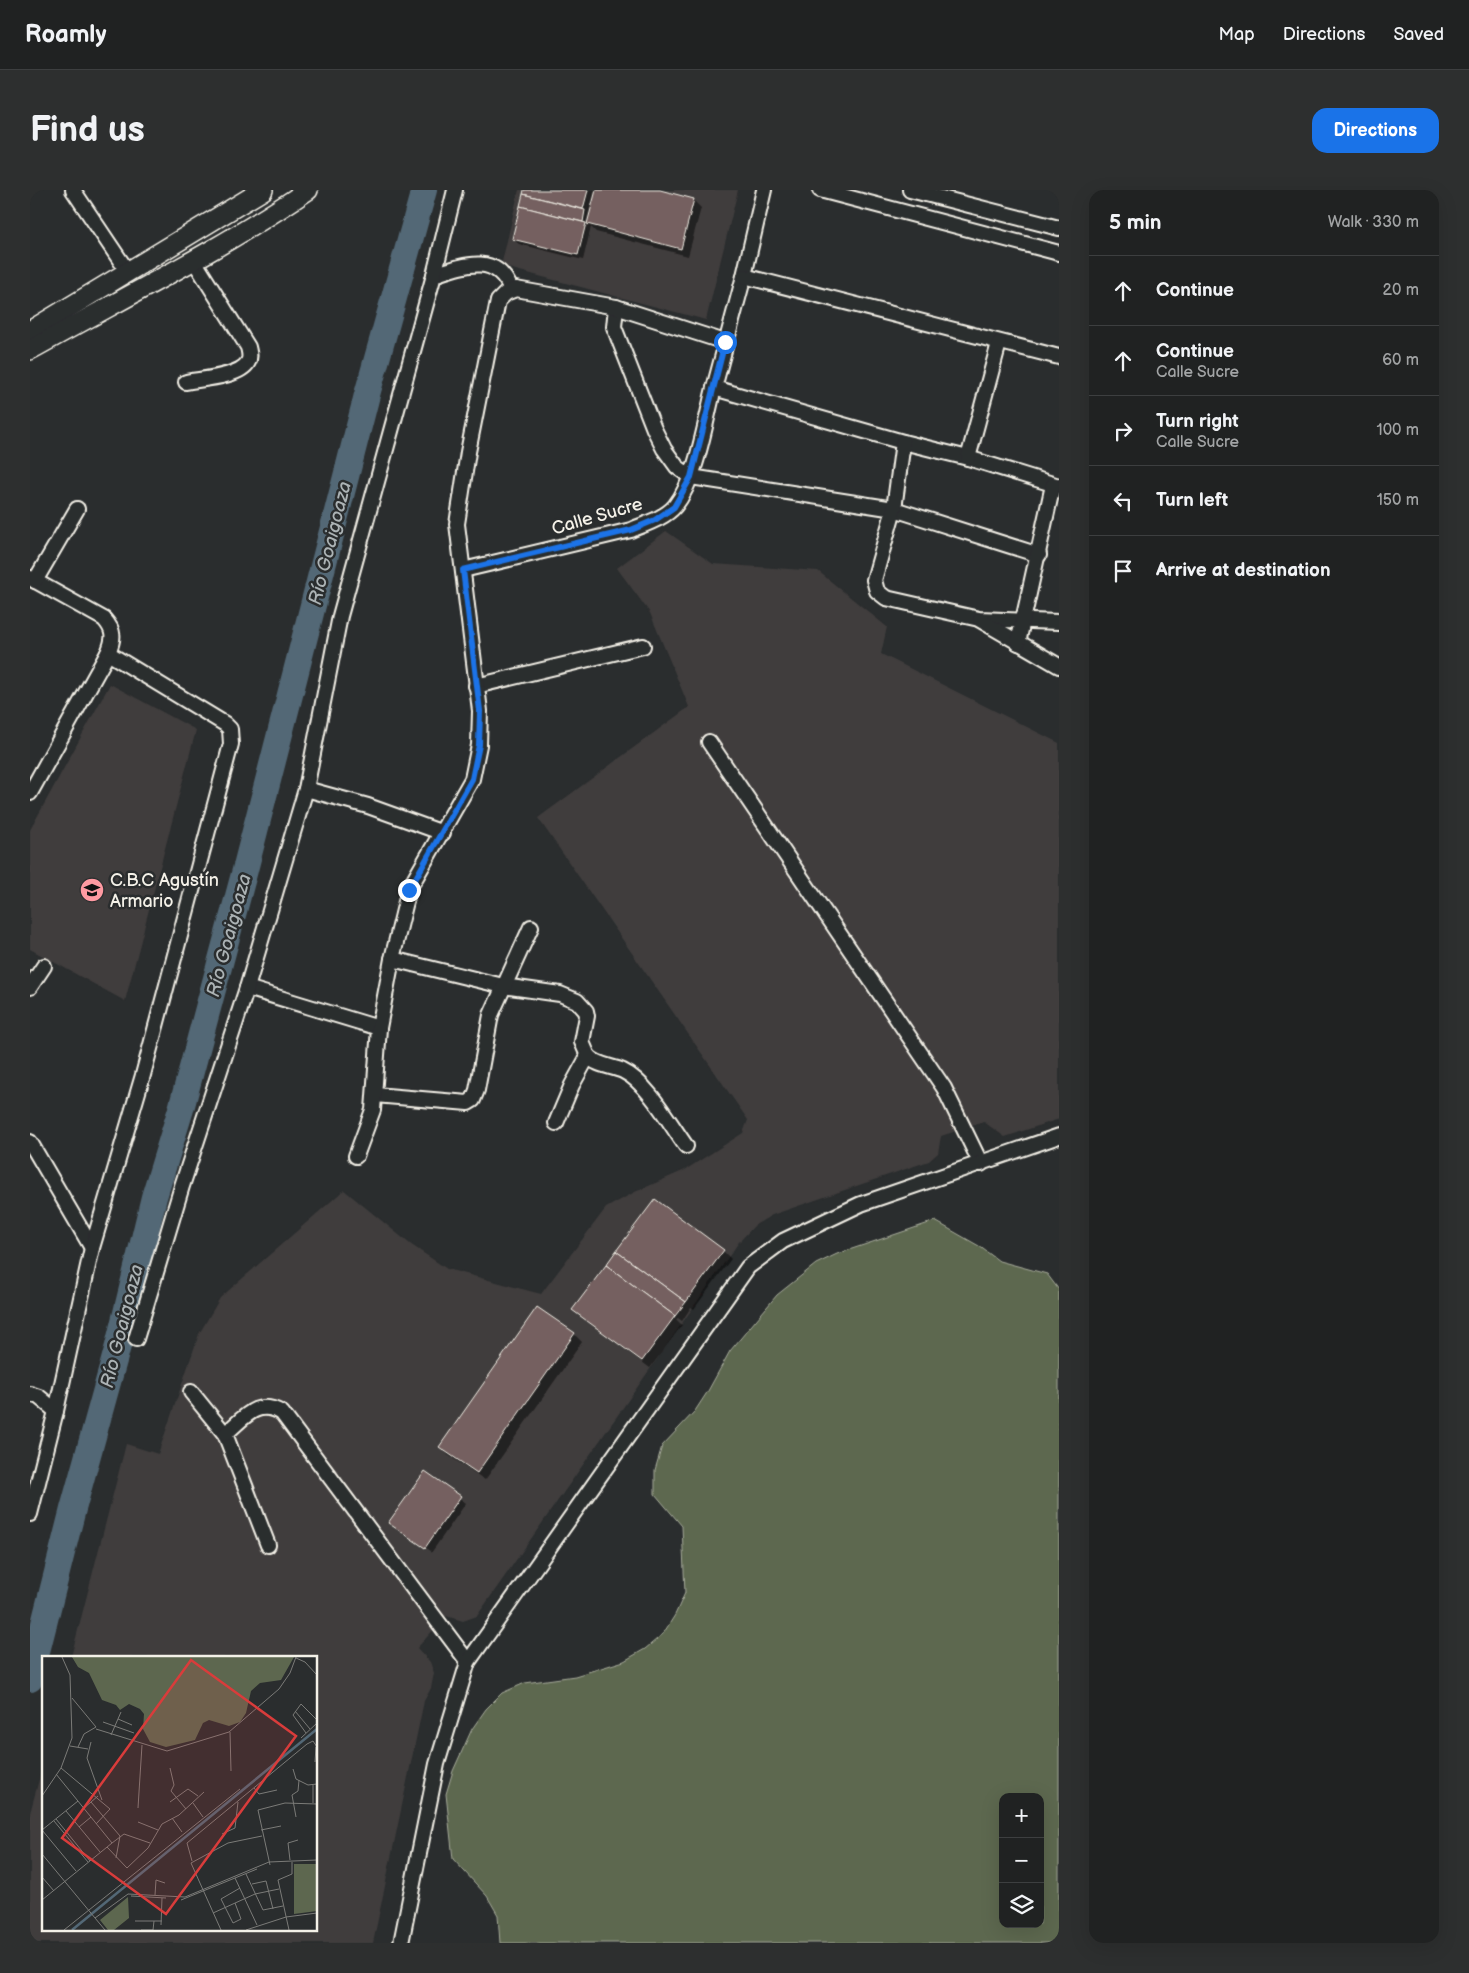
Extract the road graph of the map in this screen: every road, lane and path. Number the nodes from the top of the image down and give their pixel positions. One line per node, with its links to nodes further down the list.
1 (73, 190): 11 (street)
2 (263, 190): 11 (main road)
3 (308, 190): 10 (main road)
4 (455, 190): 12 (street)
5 (764, 190): 13 (street, Calle Sucre)
6 (820, 190): 9 (street)
7 (910, 190): 8 (street)
8 (1059, 228)
9 (1059, 253)
10 (193, 259): 17 (main road); 23 (street)
11 (128, 272): 15 (main road)
12 (434, 275): 14 (street); 43 (street)
13 (744, 276): 19 (street, Calle Sucre); 20 (street)
14 (511, 290): 16 (street); 32 (street)
15 (96, 291): 17 (main road); 18 (main road)
16 (616, 307): 19 (street); 27 (street)
17 (106, 308): 21 (main road)
18 (30, 331)
19 (725, 342): 24 (street, Calle Sucre)
20 (999, 343): 22 (street); 26 (street)
21 (30, 350)
22 (1059, 357)
23 (186, 382)
24 (714, 388): 25 (street); 27 (street, Calle Sucre)
25 (903, 442): 26 (street); 30 (street)
26 (968, 458): 28 (street)
27 (691, 477): 30 (street); 32 (street, Calle Sucre)
28 (1056, 486): 31 (street)
29 (77, 509): 33 (street)
30 (894, 509): 31 (street); 34 (street)
31 (1039, 554): 35 (street)
32 (463, 570): 41 (street)
33 (32, 579): 39 (street)
34 (979, 619): 35 (street); 37 (street)
35 (1022, 619): 36 (street); 37 (street)
36 (1059, 622)
37 (1018, 642): 40 (street)
38 (643, 646): 41 (street)
39 (108, 653): 44 (street); 61 (street)
40 (1059, 666)
41 (476, 686): 45 (street)
42 (709, 742): 60 (street)
43 (306, 789): 45 (street); 51 (street)
44 (30, 793)
45 (443, 833): 47 (street)
46 (531, 927): 49 (street)
47 (392, 959): 49 (street); 52 (street)
48 (44, 966): 50 (street)
49 (503, 986): 53 (street); 54 (street)
50 (30, 987)
51 (247, 988): 52 (street); 62 (street)
52 (379, 1028): 54 (street)
53 (588, 1056): 55 (street); 58 (street)
54 (375, 1095): 59 (street)
55 (556, 1123)
56 (1059, 1136): 60 (street)
57 (30, 1142): 61 (street)
58 (686, 1146)
59 (356, 1156)
60 (981, 1164): 69 (street)
61 (92, 1248): 65 (street)
62 (136, 1339)
63 (191, 1392): 66 (street)
64 (30, 1394): 65 (street)
65 (56, 1410): 67 (street)
66 (225, 1434): 68 (street); 69 (street)
67 (30, 1514)
68 (268, 1545)
69 (468, 1662): 70 (street)
70 (401, 1943)

